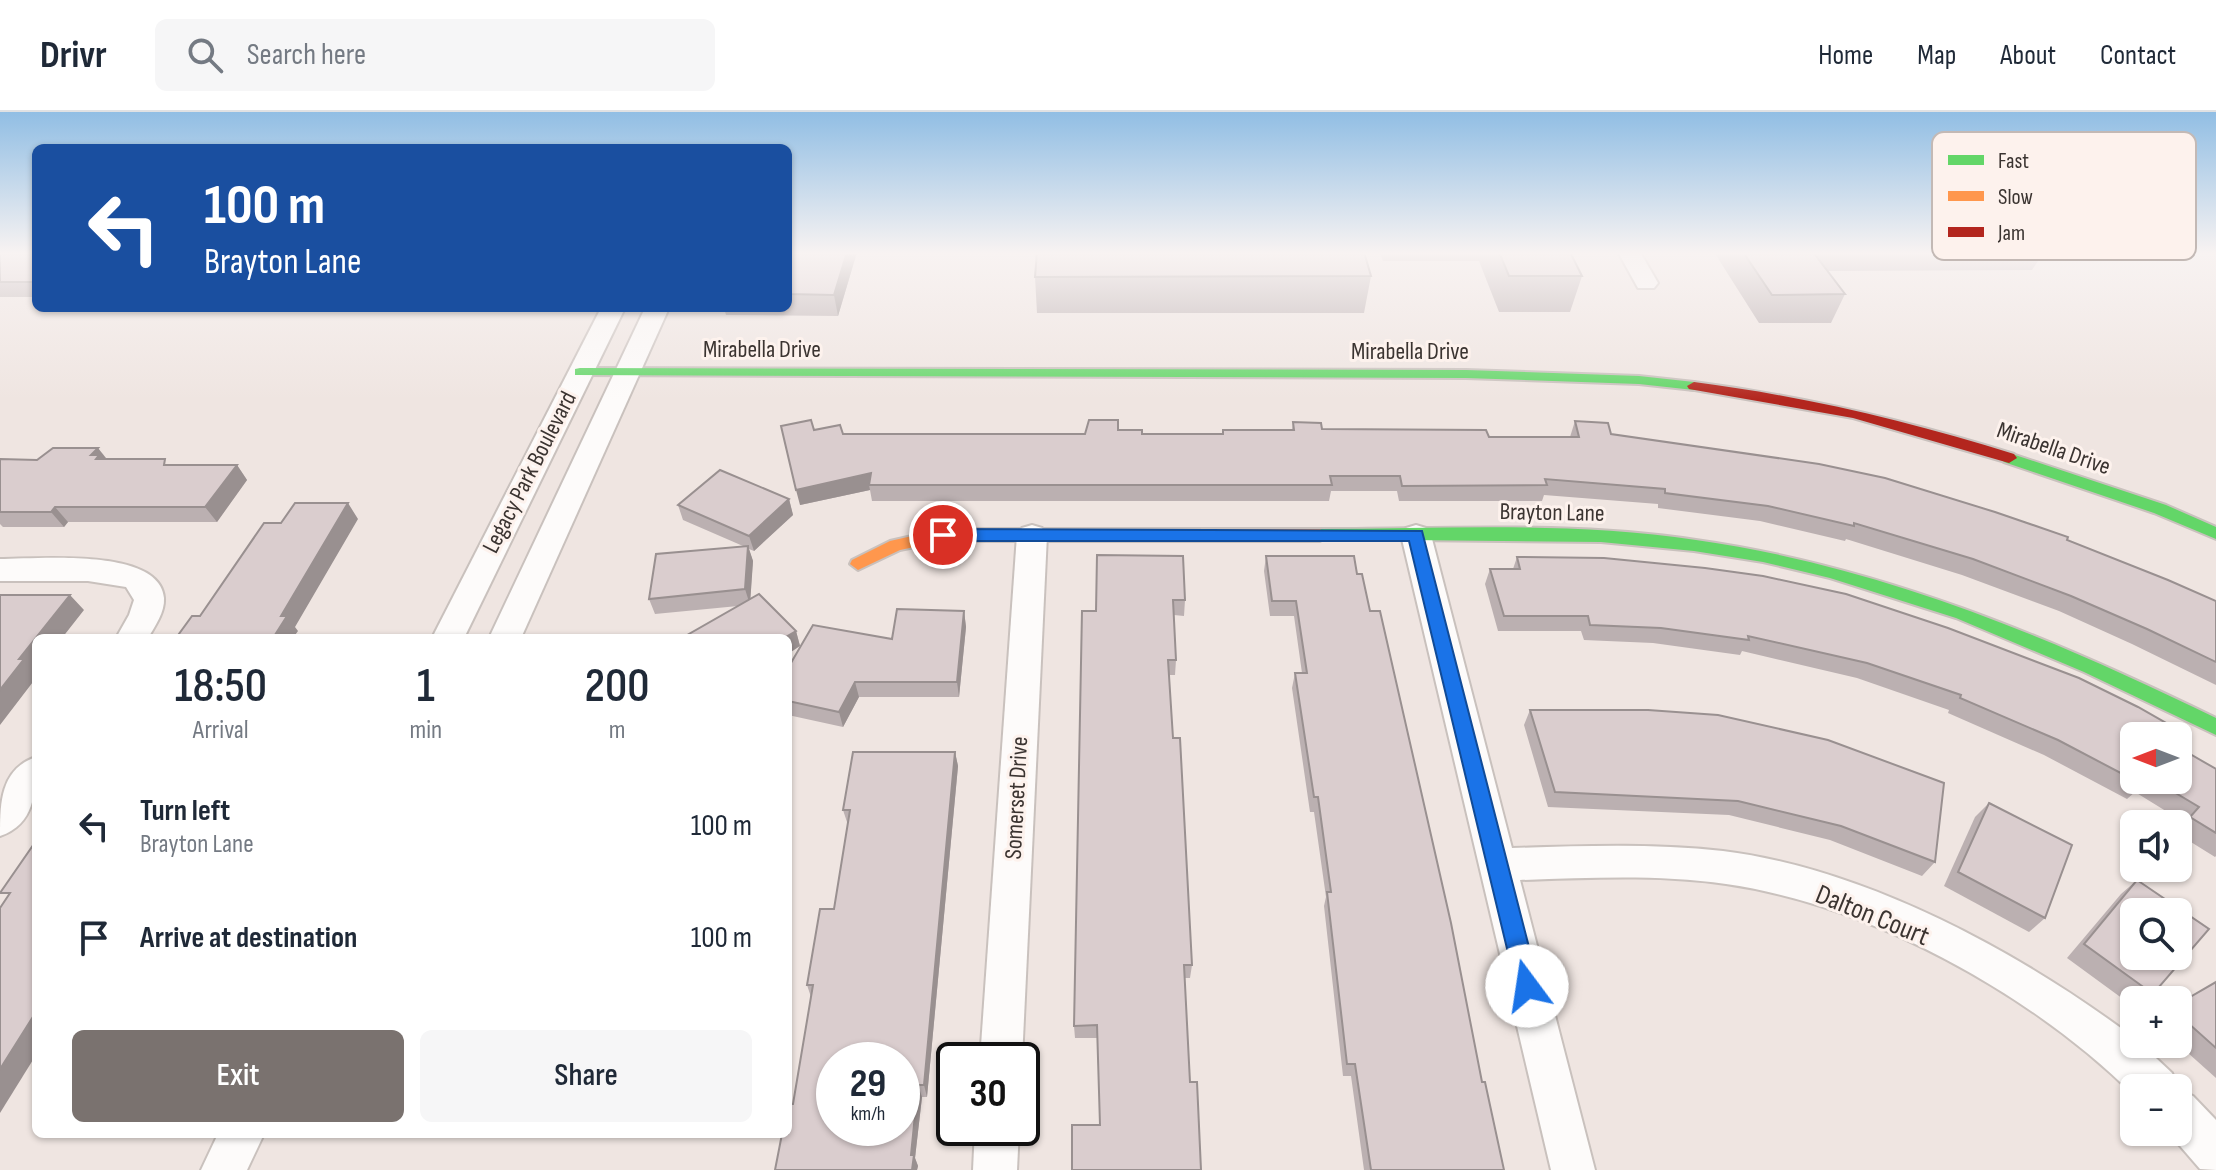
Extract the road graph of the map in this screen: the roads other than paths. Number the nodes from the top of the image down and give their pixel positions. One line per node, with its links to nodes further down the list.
1 (611, 312): 3 (street, Legacy Park Boulevard)
2 (655, 312): 4 (street, Legacy Park Boulevard)
3 (580, 372): 4 (street, Mirabella Drive); 11 (street, Legacy Park Boulevard)
4 (627, 372): 5 (street, Mirabella Drive); 12 (street, Legacy Park Boulevard)
5 (2216, 533)
6 (1032, 535): 7 (street, Brayton Lane); 8 (street, Brayton Lane); 17 (street, Somerset Drive)
7 (1416, 535): 13 (street, Brayton Lane); 16 (street)
8 (858, 564)
9 (0, 570): 10 (street)
10 (134, 634)
11 (450, 634)
12 (507, 634)
13 (2216, 727)
14 (32, 777): 15 (street)
15 (0, 821)
16 (1497, 864): 18 (street, Dalton Court); 23 (street)
17 (1002, 1042)
18 (2144, 1074)
19 (2192, 1126): 21 (street)
20 (996, 1146): 22 (street)
21 (2216, 1153)
22 (995, 1170)
23 (1573, 1170)

